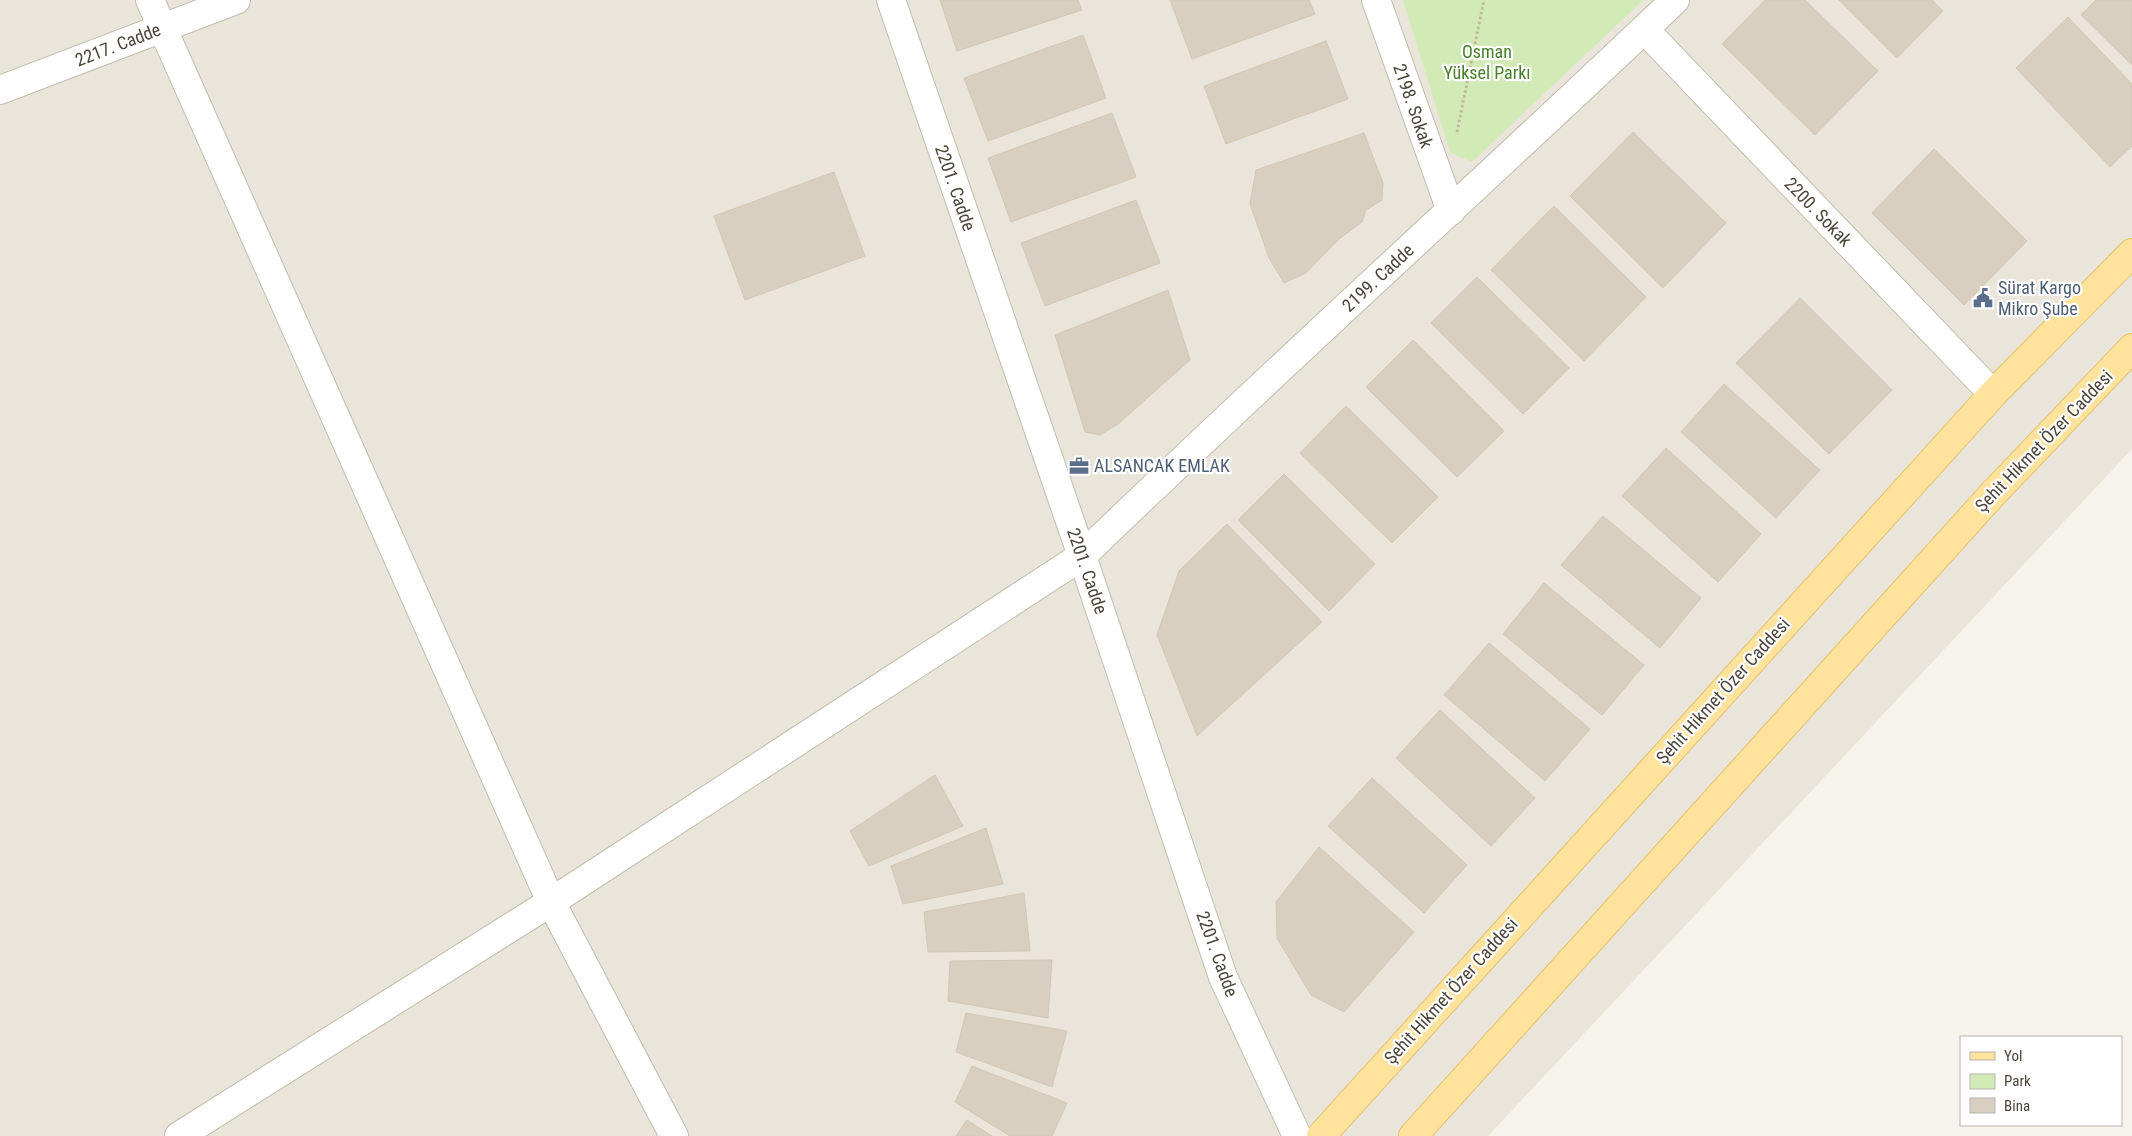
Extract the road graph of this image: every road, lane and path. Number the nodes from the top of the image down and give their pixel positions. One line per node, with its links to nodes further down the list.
1 (150, 0): 7 (street)
2 (236, 0): 7 (street, 2217. Cadde)
3 (891, 0): 15 (street, 2201. Cadde)
4 (1376, 0): 11 (street, 2198. Sokak)
5 (1484, 0): 10 (path)
6 (1675, 0): 8 (street, 2199. Cadde)
7 (162, 28): 9 (street, 2217. Cadde); 16 (street)
8 (1644, 30): 11 (street, 2199. Cadde); 14 (street, 2200. Sokak)
9 (0, 90)
10 (1456, 137)
11 (1451, 211): 15 (street, 2199. Cadde)
12 (2132, 253): 14 (main road, Şehit Hikmet Özer Caddesi)
13 (2132, 348): 21 (main road, Şehit Hikmet Özer Caddesi)
14 (1993, 394): 20 (main road, Şehit Hikmet Özer Caddesi)
15 (1082, 556): 16 (street, 2199. Cadde); 19 (street, 2201. Cadde)
16 (551, 902): 17 (street, 2199. Cadde); 18 (street)
17 (180, 1136)
18 (674, 1136)
19 (1297, 1136)
20 (1321, 1136)
21 (1413, 1136)

